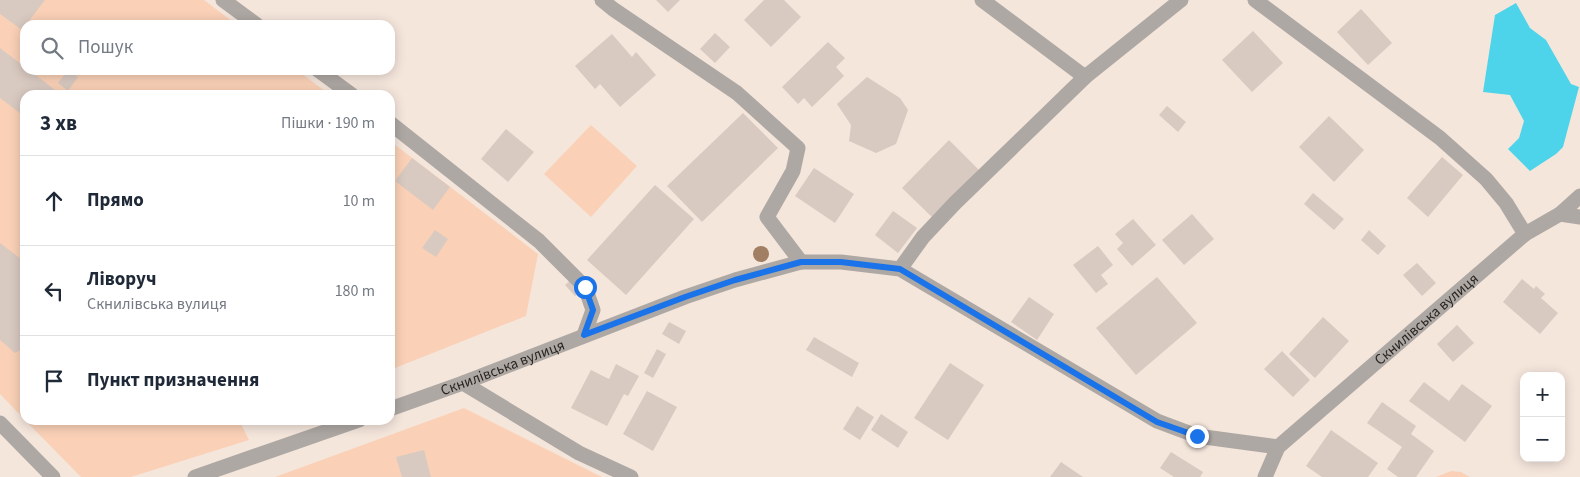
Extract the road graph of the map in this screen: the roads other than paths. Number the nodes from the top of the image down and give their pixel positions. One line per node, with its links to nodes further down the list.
1 (223, 0): 6 (street)
2 (602, 0): 15 (street)
3 (982, 0): 8 (street)
4 (1181, 0): 8 (street)
5 (1255, 0): 14 (street)
6 (250, 20)
7 (325, 75): 9 (street)
8 (1085, 77): 16 (street)
9 (345, 90)
10 (395, 127): 17 (street)
11 (1580, 196): 12 (street, Скнилівська вулиця)
12 (1560, 214): 13 (street); 14 (street, Скнилівська вулиця)
13 (1580, 217)
14 (1525, 234): 22 (street, Скнилівська вулиця)
15 (801, 262): 16 (street, Скнилівська вулиця); 17 (street, Скнилівська вулиця)
16 (900, 269): 22 (street, Скнилівська вулиця)
17 (584, 335): 18 (street, Скнилівська вулиця)
18 (463, 384): 19 (street, Скнилівська вулиця); 25 (street)
19 (395, 407)
20 (0, 423): 23 (street)
21 (345, 425): 24 (street)
22 (1278, 448): 26 (street, Скнилівська вулиця)
23 (53, 477)
24 (195, 477)
25 (632, 477)
26 (1265, 477)

